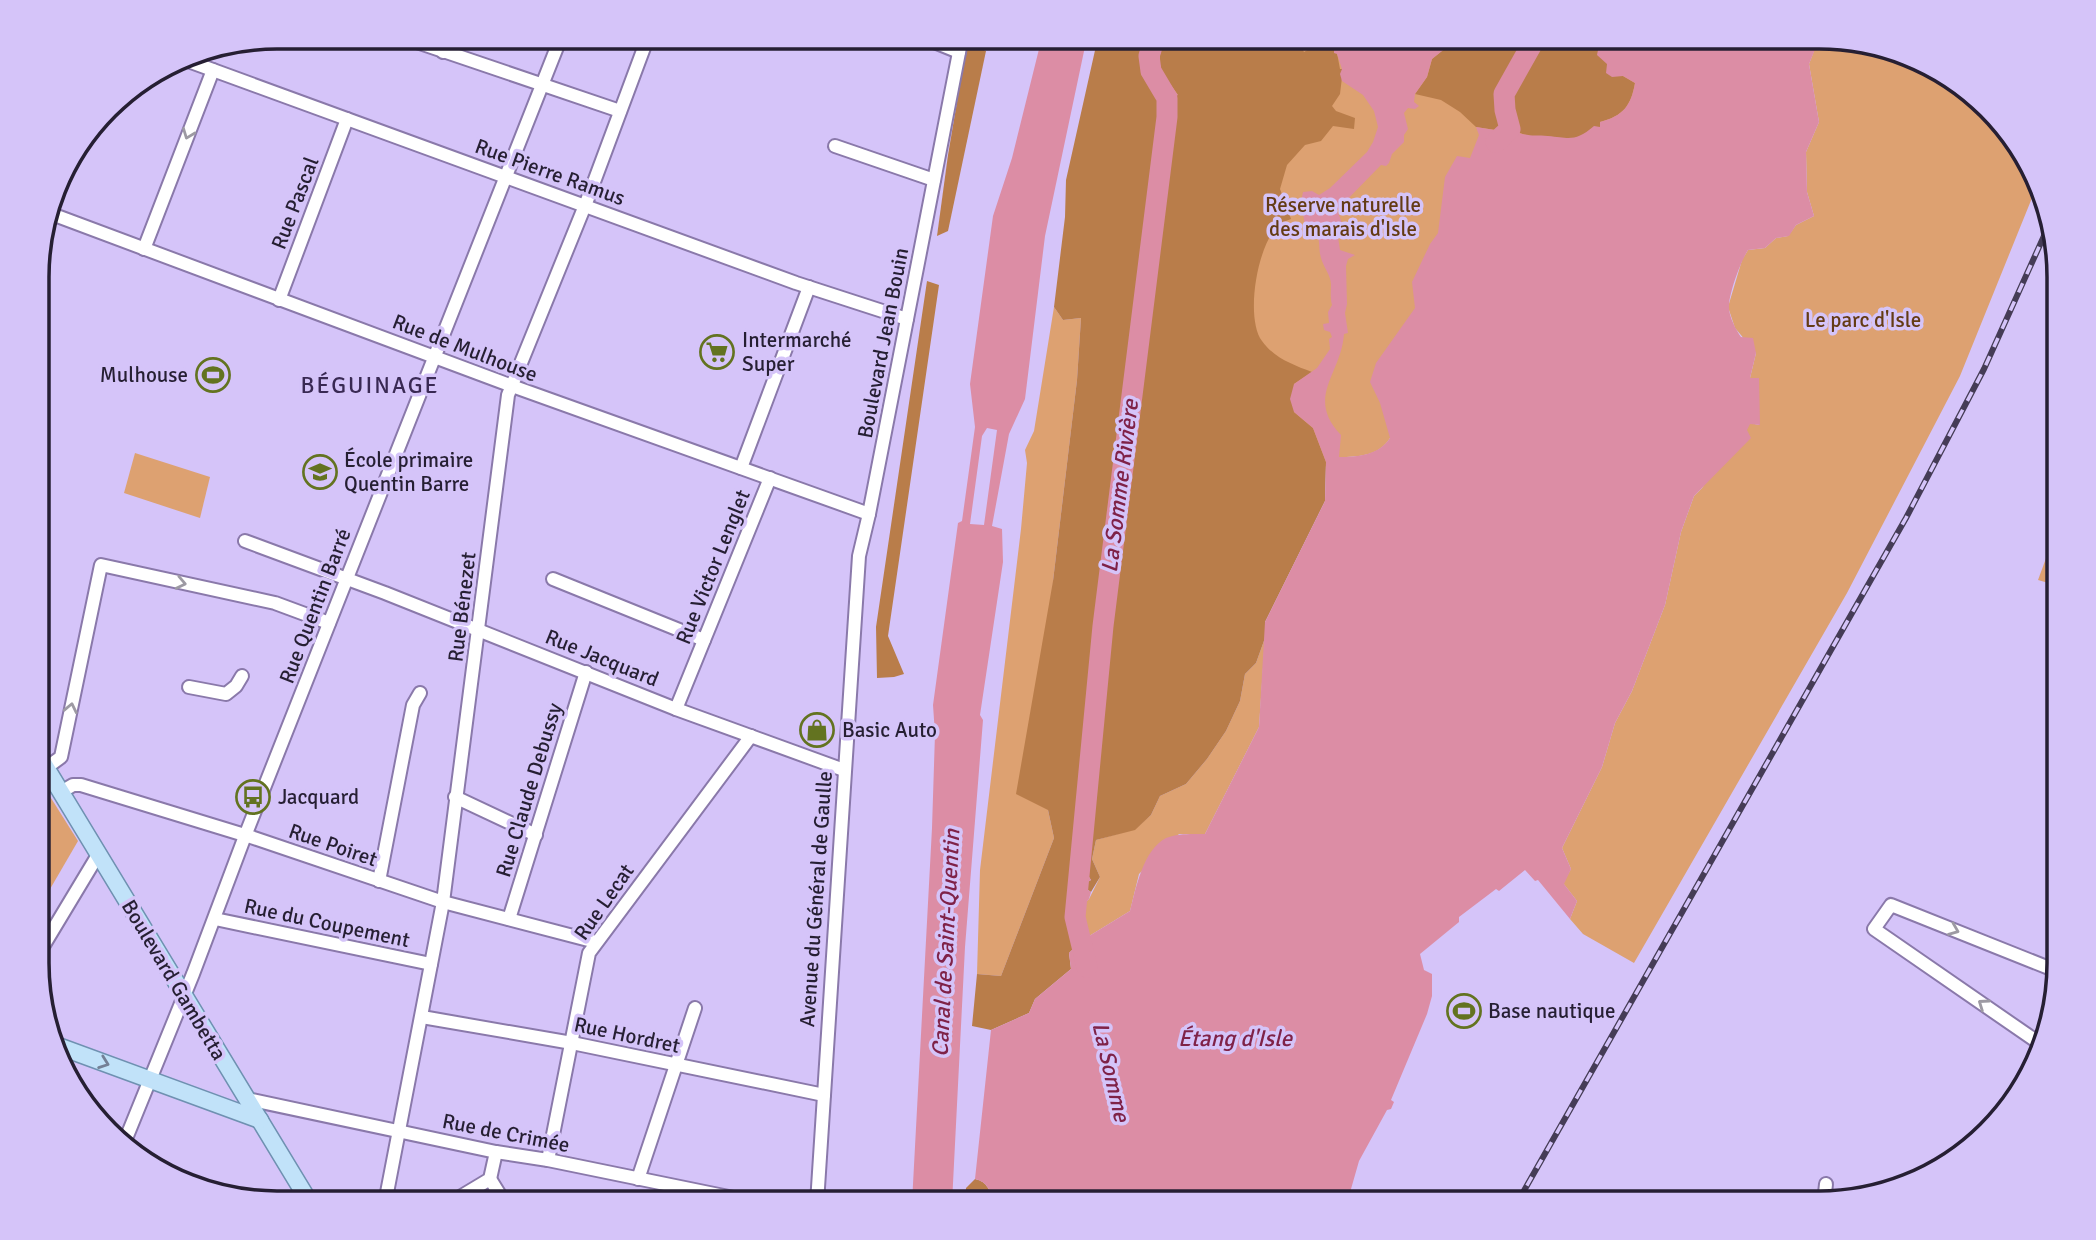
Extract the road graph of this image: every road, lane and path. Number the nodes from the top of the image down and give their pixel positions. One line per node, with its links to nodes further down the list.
1 (435, 49): 7 (street)
2 (444, 49): 7 (street)
3 (557, 49): 11 (street, Rue Quentin Barré)
4 (643, 49): 12 (street, Rue Bénezet)
5 (952, 49): 8 (street)
6 (960, 49): 8 (street, Boulevard Jean Bouin)
7 (443, 52): 11 (street)
8 (959, 52): 16 (street, Boulevard Jean Bouin)
9 (196, 64): 10 (street, Rue Pierre Ramus)
10 (213, 70): 13 (street, Rue Pierre Ramus); 19 (street, one-way to 19)
11 (543, 86): 12 (street); 15 (street, Rue Quentin Barré)
12 (620, 111): 17 (street, Rue Bénezet)
13 (347, 119): 15 (street, Rue Pierre Ramus); 21 (street, Rue Pascal)
14 (835, 146): 16 (street)
15 (506, 177): 17 (street, Rue Pierre Ramus); 23 (street, Rue Quentin Barré)
16 (934, 180): 22 (street, Boulevard Jean Bouin)
17 (585, 206): 20 (street, Rue Pierre Ramus); 24 (street, Rue Bénezet)
18 (58, 216): 19 (street, Rue de Mulhouse)
19 (144, 249): 21 (street, Rue de Mulhouse)
20 (809, 287): 22 (street, Rue Pierre Ramus); 25 (street)
21 (279, 299): 23 (street, Rue de Mulhouse)
22 (907, 319): 27 (street, Boulevard Jean Bouin)
23 (436, 356): 24 (street, Rue de Mulhouse); 29 (street, Rue Quentin Barré)
24 (512, 386): 25 (street, Rue de Mulhouse); 32 (street, Rue Bénezet)
25 (741, 468): 26 (street, Rue de Mulhouse)
26 (770, 478): 27 (street, Rue de Mulhouse); 33 (street, Rue Victor Lenglet)
27 (869, 514): 41 (street, Avenue du Général de Gaulle)
28 (245, 541): 29 (street, Rue Jacquard)
29 (347, 579): 31 (street, Rue Quentin Barré); 32 (street, Rue Jacquard)
30 (553, 579): 33 (street)
31 (329, 623): 40 (street, one-way to 31); 46 (street, Rue Quentin Barré)
32 (479, 631): 34 (street, Rue Jacquard); 44 (street, Rue Bénezet)
33 (704, 640): 38 (street, Rue Victor Lenglet)
34 (586, 672): 38 (street, Rue Jacquard); 45 (street, Rue Claude Debussy)
35 (242, 676): 36 (street)
36 (189, 687)
37 (420, 693): 48 (street)
38 (676, 709): 39 (street, Rue Jacquard)
39 (751, 736): 41 (street, Rue Jacquard); 53 (street, Rue Lecat)
40 (49, 760)
41 (844, 769): 65 (street, Avenue du Général de Gaulle)
42 (49, 773): 43 (main road, Boulevard Gambetta)
43 (61, 792): 46 (street, Rue Poiret); 47 (main road, Boulevard Gambetta)
44 (455, 797): 45 (street); 49 (street, Rue Bénezet)
45 (536, 835): 51 (street, Rue Claude Debussy)
46 (245, 836): 48 (street, Rue Poiret); 50 (street, Rue Quentin Barré)
47 (97, 855): 52 (street); 56 (main road, Boulevard Gambetta)
48 (379, 881): 49 (street, Rue Poiret)
49 (443, 902): 51 (street, Rue Poiret); 54 (street, Rue Bénezet)
50 (215, 919): 54 (street, Rue du Coupement); 56 (street, Rue Quentin Barré)
51 (509, 919): 53 (street, Rue Poiret)
52 (49, 936)
53 (596, 942): 60 (street, Rue Lecat)
54 (431, 964): 58 (street, Rue Bénezet)
55 (2047, 967): 59 (street, one-way to 55)
56 (183, 994): 63 (main road, Boulevard Gambetta); 64 (street, Rue Quentin Barré)
57 (695, 1008): 62 (street)
58 (422, 1017): 60 (street, Rue Hordret); 69 (street, Rue Bénezet)
59 (2033, 1039)
60 (572, 1043): 62 (street, Rue Hordret); 72 (street, Rue Lecat)
61 (66, 1049): 64 (main road, one-way to 64)
62 (677, 1065): 65 (street, Rue Hordret); 74 (street)
63 (230, 1072): 66 (main road, Boulevard Gambetta); 67 (main road)
64 (149, 1080): 67 (main road); 70 (street, Rue Quentin Barré)
65 (824, 1095): 81 (street, Avenue du Général de Gaulle)
66 (247, 1099): 68 (main road, Boulevard Gambetta); 69 (street, Rue de Crimée)
67 (205, 1100): 68 (main road)
68 (260, 1121): 76 (main road, Boulevard Gambetta)
69 (398, 1130): 71 (street, Rue de Crimée); 77 (street, Rue Bénezet)
70 (128, 1135)
71 (496, 1152): 72 (street, Rue de Crimée); 73 (street)
72 (548, 1160): 74 (street, Rue de Crimée)
73 (490, 1178): 78 (street); 79 (street)
74 (638, 1179): 80 (street, Rue de Crimée)
75 (1826, 1184): 82 (street)
76 (303, 1191)
77 (387, 1191)
78 (469, 1191)
79 (498, 1191)
80 (698, 1191)
81 (818, 1191)
82 (1825, 1191)

